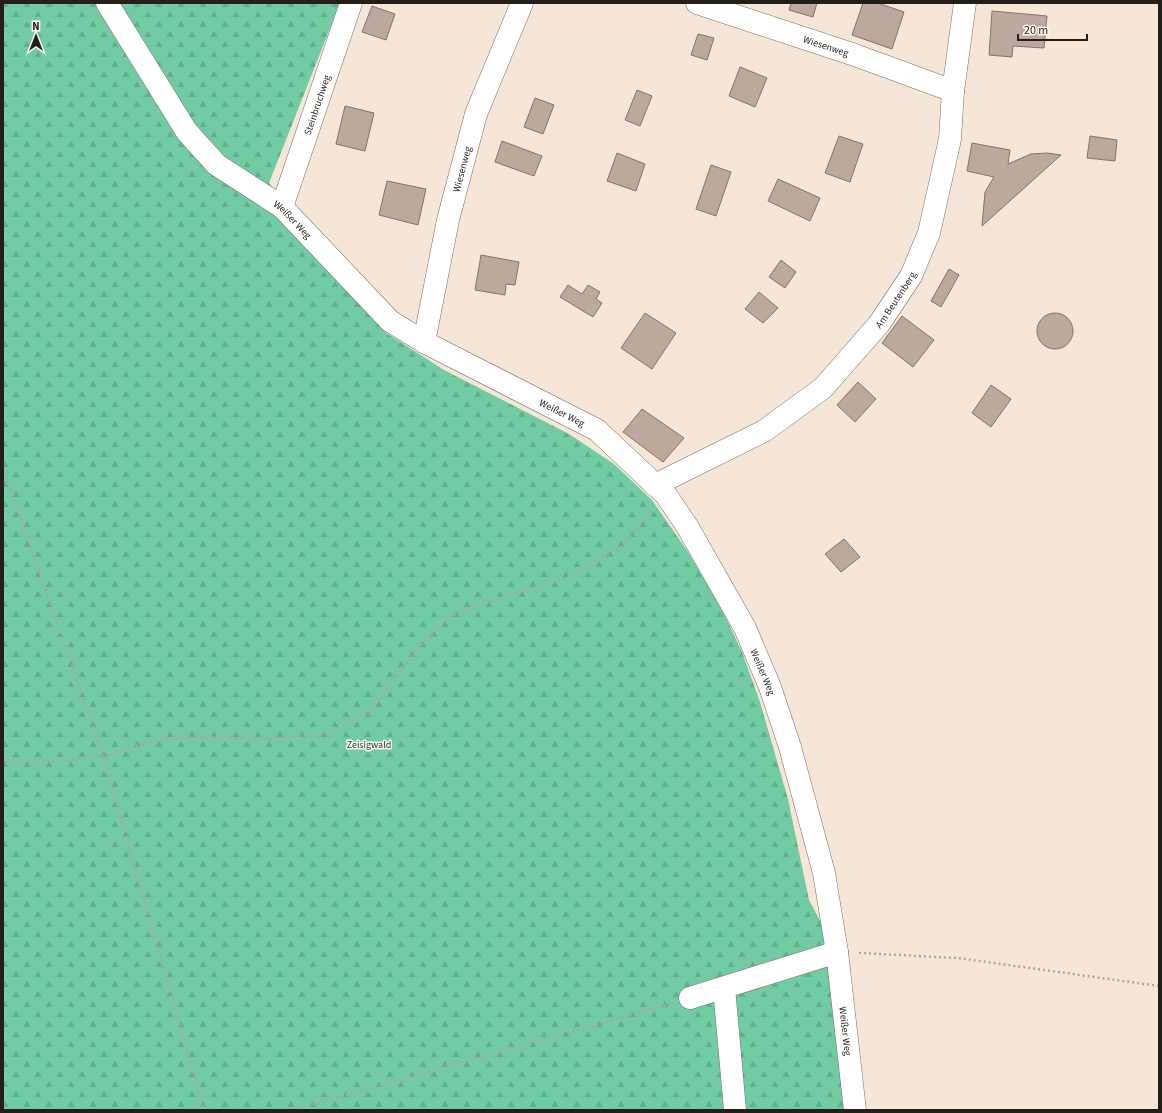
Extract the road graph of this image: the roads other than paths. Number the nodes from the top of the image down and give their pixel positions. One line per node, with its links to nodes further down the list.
1 (107, 3): 7 (street, Weißer Weg)
2 (351, 3): 7 (street, Steinbruchweg)
3 (522, 3): 8 (street, Wiesenweg)
4 (697, 3): 6 (street, Wiesenweg)
5 (965, 3): 6 (street, Am Beutenberg)
6 (953, 90): 9 (street, Am Beutenberg)
7 (282, 207): 8 (street, Weißer Weg)
8 (424, 342): 9 (street, Weißer Weg)
9 (661, 490): 10 (street, Weißer Weg)
10 (837, 952): 11 (street); 14 (street, Weißer Weg)
11 (724, 988): 12 (street); 13 (street)
12 (690, 998)
13 (735, 1110)
14 (855, 1110)

